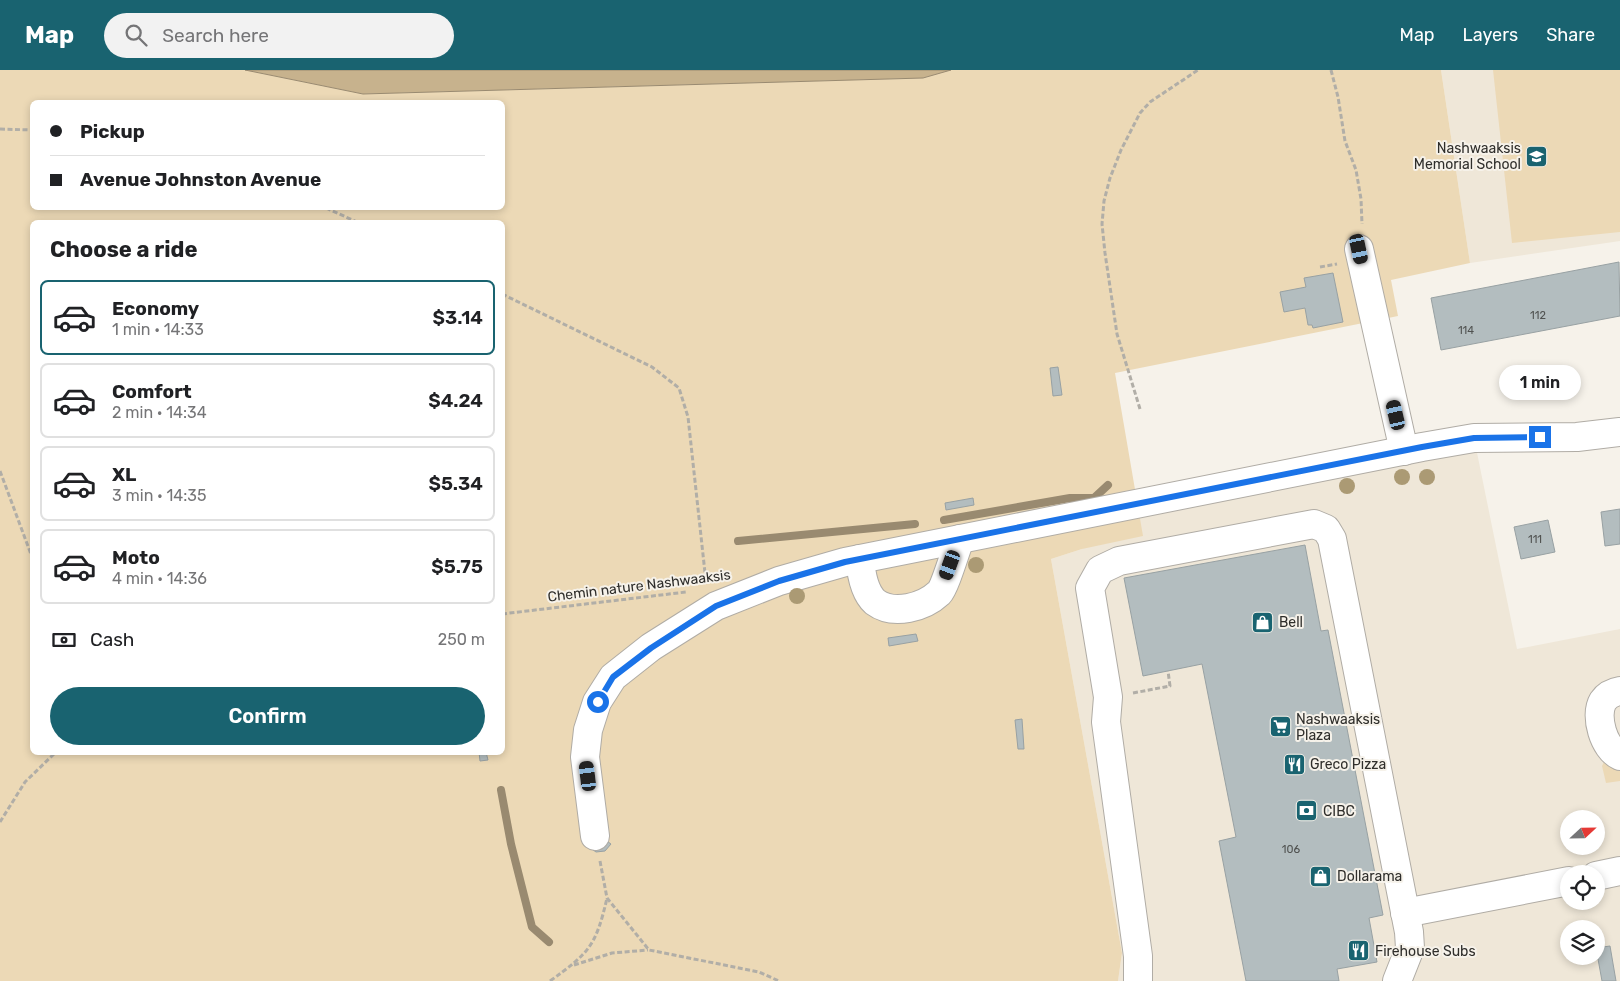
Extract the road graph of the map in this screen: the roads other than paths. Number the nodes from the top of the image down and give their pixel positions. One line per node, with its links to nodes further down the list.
1 (1359, 249): 3 (street)
2 (1620, 432): 3 (street)
3 (1404, 451): 4 (street)
4 (960, 539): 5 (street); 5 (street)
5 (860, 559): 10 (street)
6 (1620, 691): 9 (street)
7 (1620, 699): 8 (street)
8 (1620, 736)
9 (1620, 756)
10 (595, 836)
11 (1620, 872): 12 (street)
12 (1605, 874)
13 (1560, 883): 14 (street)
14 (1405, 913): 15 (street); 16 (street)
15 (1138, 981)
16 (1397, 981)

